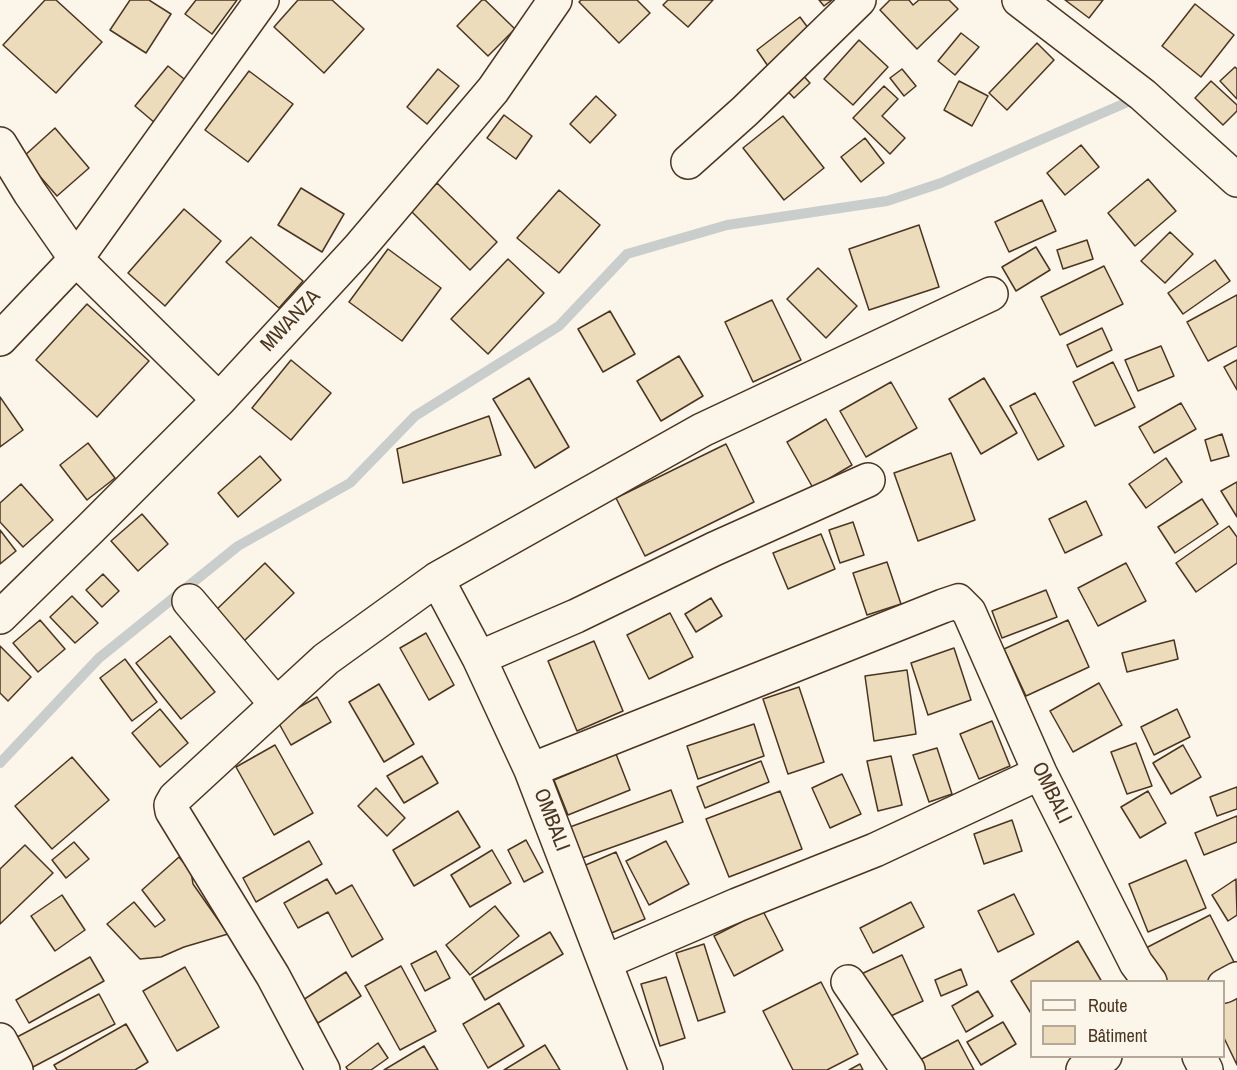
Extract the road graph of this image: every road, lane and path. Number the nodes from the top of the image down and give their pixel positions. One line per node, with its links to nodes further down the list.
1 (262, 0): 8 (street)
2 (555, 0): 11 (street, MWANZA)
3 (859, 0): 6 (street)
4 (1019, 0): 7 (street)
5 (0, 144): 8 (street)
6 (688, 162)
7 (1233, 171)
8 (76, 259): 10 (street); 11 (street)
9 (991, 294): 13 (street)
10 (0, 339)
11 (219, 400): 15 (street, MWANZA)
12 (868, 480): 16 (street)
13 (437, 579): 16 (street, OMBALI); 17 (street)
14 (189, 601): 17 (street)
15 (0, 617)
16 (479, 658): 18 (street, OMBALI)
17 (276, 704): 26 (street)
18 (531, 770): 19 (street, OMBALI); 20 (street, OMBALI)
19 (1041, 773): 20 (street); 21 (street, OMBALI)
20 (604, 962): 27 (street, OMBALI)
21 (1149, 980)
22 (848, 982): 28 (street)
23 (0, 1040): 25 (street)
24 (1102, 1058): 29 (street)
25 (16, 1070)
26 (323, 1070)
27 (646, 1070)
28 (908, 1070)
29 (1083, 1070)

